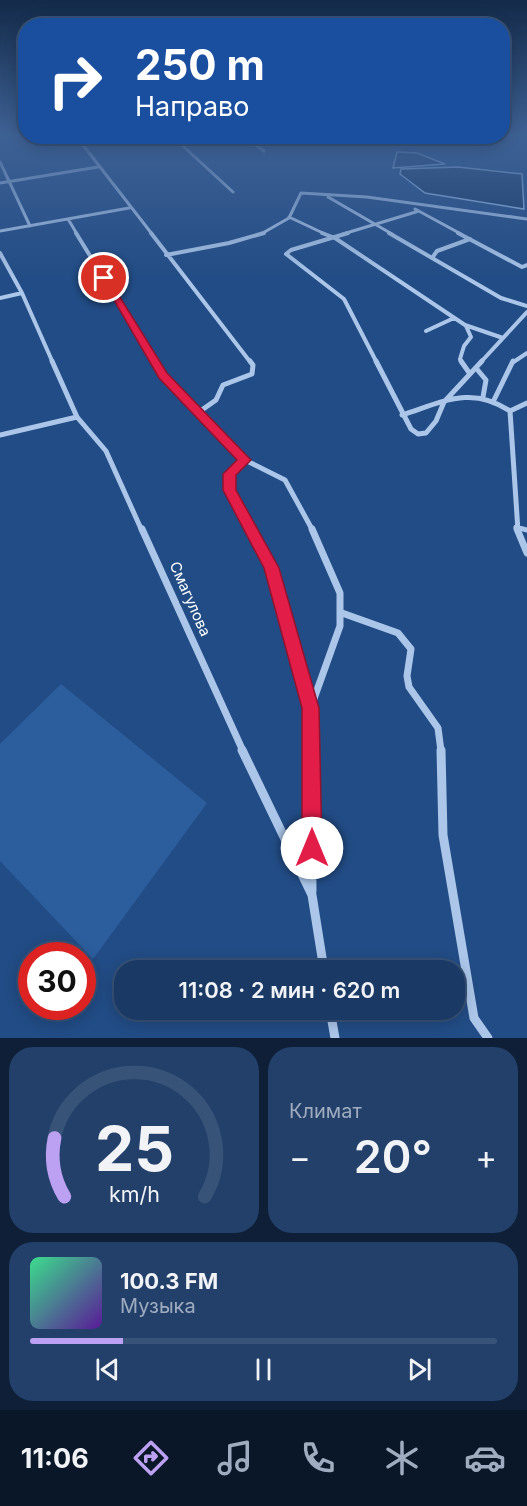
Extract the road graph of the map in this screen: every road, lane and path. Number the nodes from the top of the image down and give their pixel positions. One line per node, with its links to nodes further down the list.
1 (10, 183): 13 (street)
2 (111, 183): 7 (street)
3 (224, 183): 4 (street)
4 (233, 192)
5 (325, 195): 6 (street); 9 (street); 12 (street)
6 (402, 202): 8 (street); 11 (street)
7 (129, 208): 10 (street); 18 (street)
8 (419, 211): 12 (street); 16 (street)
9 (289, 217): 15 (street); 18 (street)
10 (68, 219): 13 (street); 37 (street)
11 (527, 219)
12 (374, 224): 15 (street); 19 (street)
13 (30, 226): 14 (street)
14 (0, 231)
15 (330, 237): 25 (street); 38 (street)
16 (470, 239): 19 (street); 20 (street)
17 (0, 253): 21 (street, Смагулова)
18 (166, 255): 37 (street)
19 (432, 258): 23 (street)
20 (527, 265)
21 (22, 293): 22 (street); 39 (street, Смагулова)
22 (0, 298)
23 (527, 306)
24 (527, 312): 28 (street)
25 (454, 318): 26 (street); 27 (street)
26 (465, 325): 28 (street); 31 (street)
27 (426, 331)
28 (503, 338): 30 (street)
29 (527, 353): 33 (street)
30 (476, 368): 31 (street); 32 (street)
31 (470, 374): 34 (street)
32 (483, 398): 33 (street); 34 (street)
33 (494, 400): 36 (street)
34 (444, 402): 38 (street); 38 (street)
35 (527, 404): 36 (street)
36 (510, 411): 42 (street)
37 (199, 412): 41 (street)
38 (402, 415)
39 (77, 417): 40 (street); 47 (street, Смагулова)
40 (0, 435)
41 (245, 460): 45 (street); 46 (street)
42 (516, 527): 43 (street); 44 (street)
43 (527, 530)
44 (527, 553)
45 (342, 613): 46 (street); 51 (street)
46 (311, 708): 47 (street)
47 (312, 894): 48 (street, Смагулова)
48 (322, 960)
49 (331, 1020): 50 (street)
50 (334, 1038)
51 (488, 1038)

